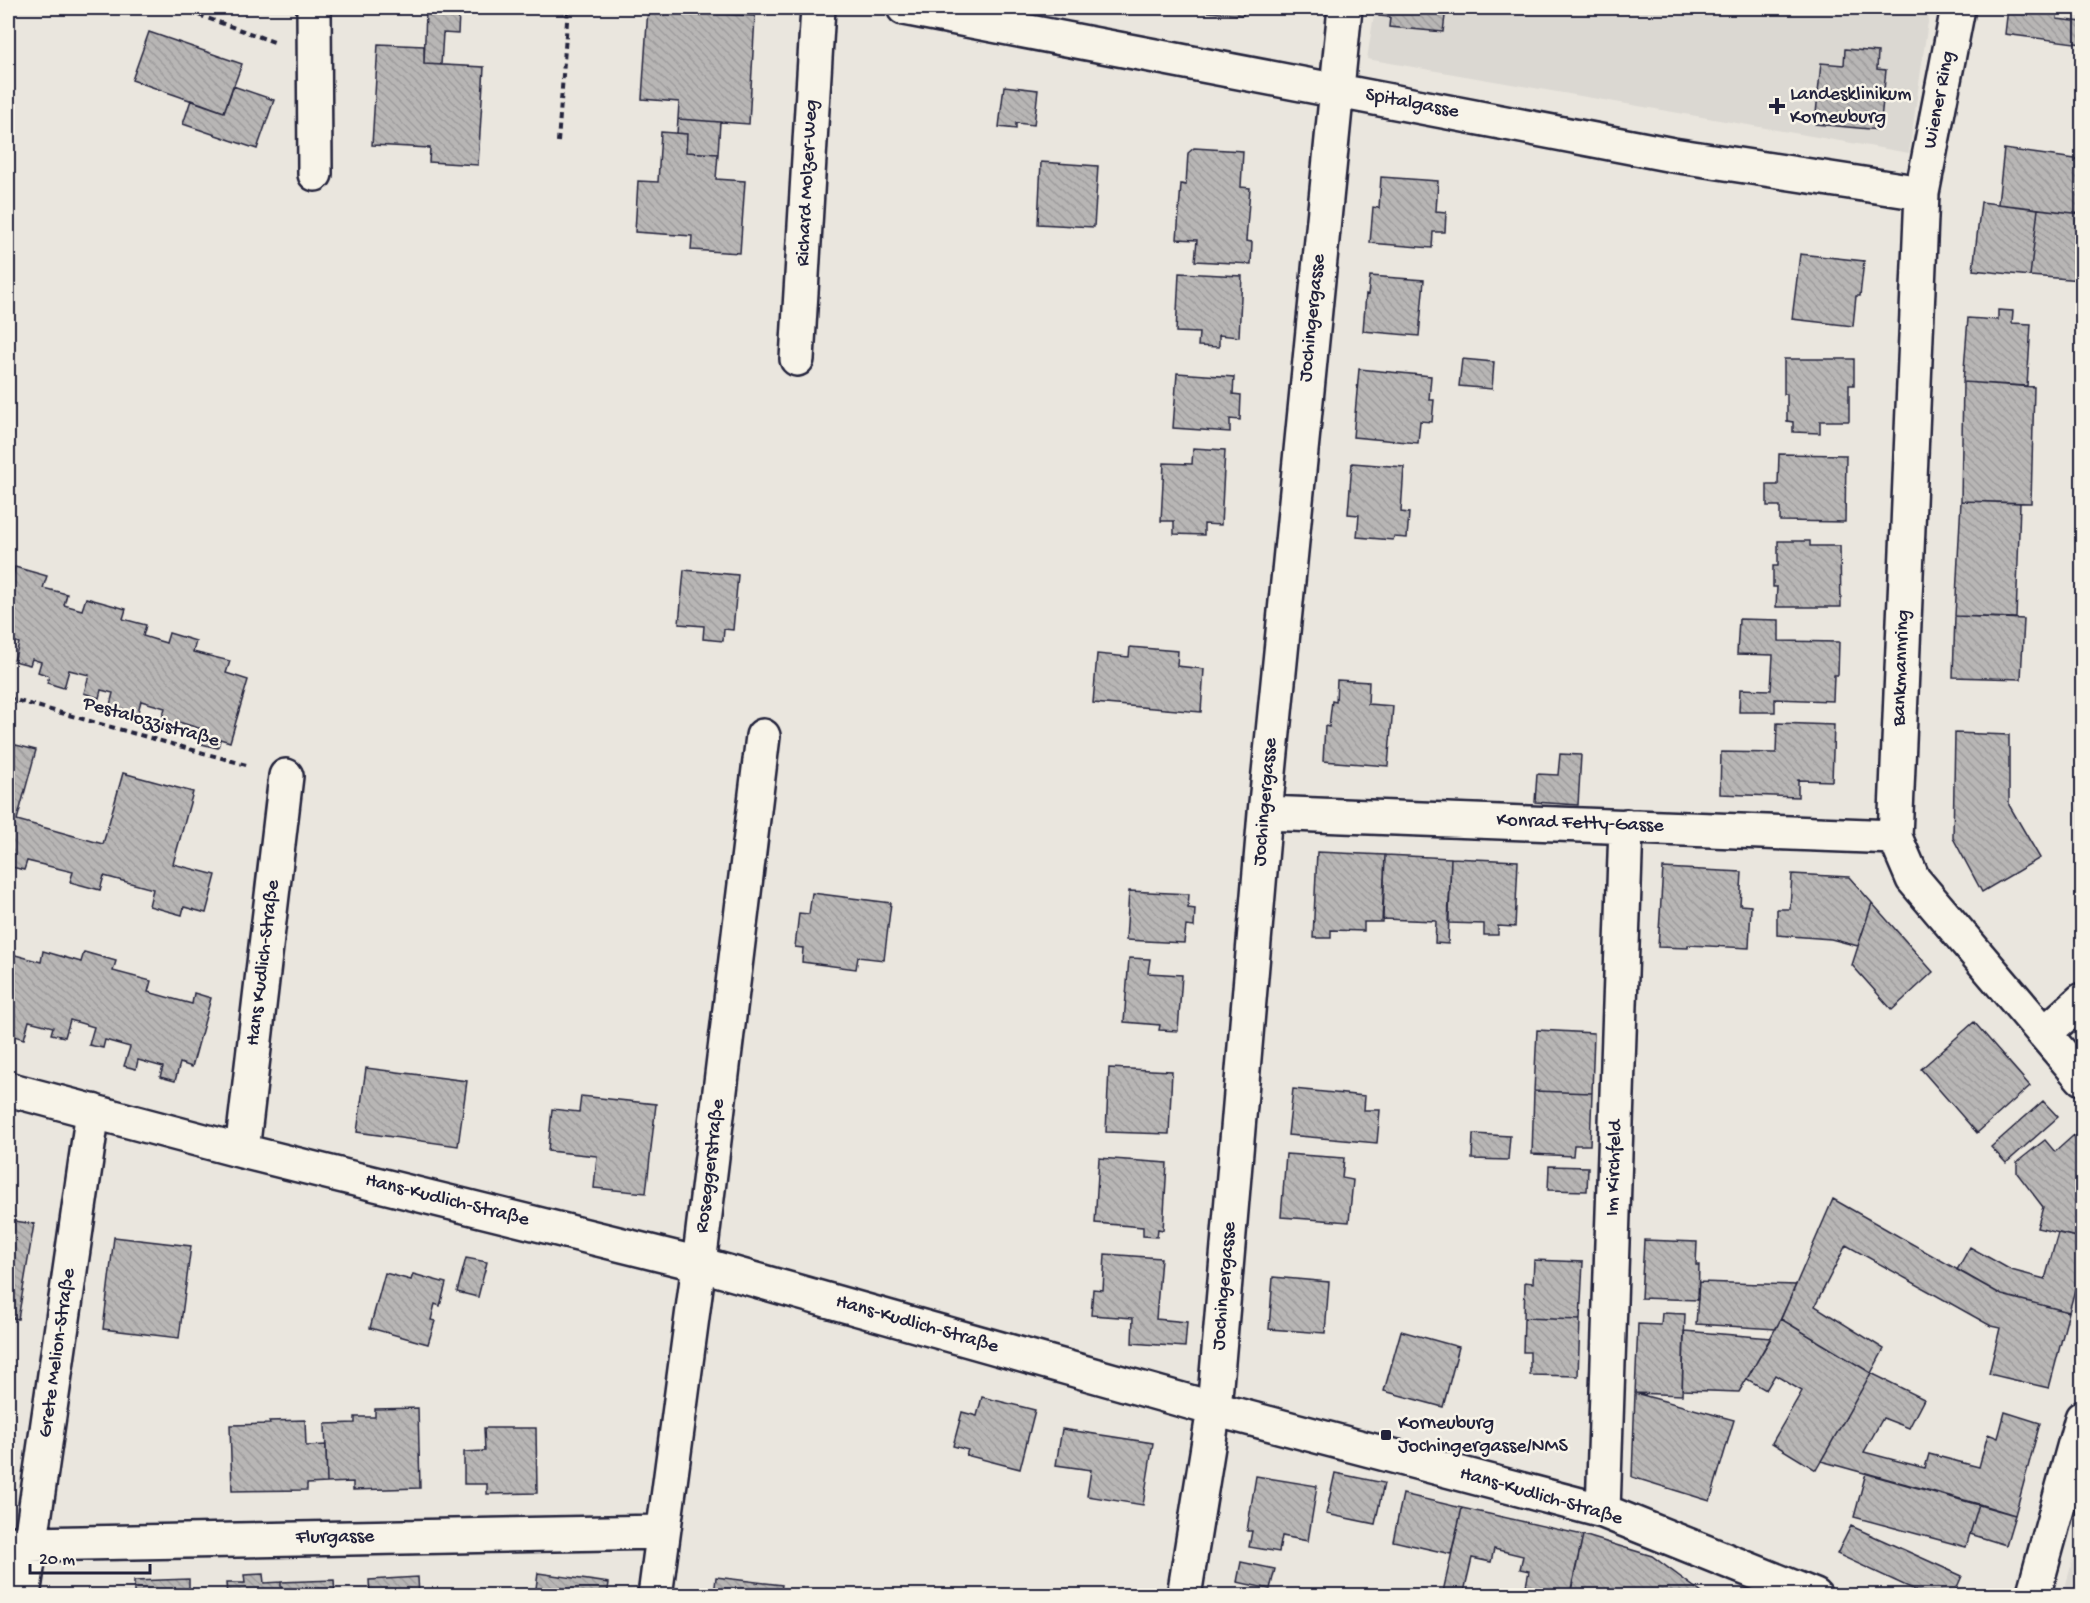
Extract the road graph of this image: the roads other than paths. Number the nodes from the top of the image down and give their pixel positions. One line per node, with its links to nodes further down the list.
1 (314, 8): 7 (street)
2 (818, 8): 9 (street, Richard Molzer-Weg)
3 (904, 8): 6 (street, Spitalgasse)
4 (1345, 8): 6 (street, Jochingergasse)
5 (1958, 8): 8 (street, Wiener Ring)
6 (1336, 89): 8 (street, Spitalgasse); 12 (street, Jochingergasse)
7 (315, 174)
8 (1922, 193): 14 (street, Bankmannring)
9 (797, 359)
10 (763, 736): 21 (street, Roseggerstraße)
11 (286, 776): 20 (street, Hans Kudlich-Straße)
12 (1265, 813): 13 (street, Konrad Fetty-Gasse); 22 (street, Jochingergasse)
13 (1626, 826): 14 (street, Konrad Fetty-Gasse); 24 (street, Im Kirchfeld)
14 (1895, 837): 16 (street, Bankmannring)
15 (2082, 1000): 16 (street)
16 (2045, 1033): 17 (street, Bankmannring)
17 (2082, 1078)
18 (8, 1089): 19 (street, Hans-Kudlich-Straße)
19 (93, 1111): 20 (street, Hans-Kudlich-Straße); 26 (street, Grete Melion-Straße)
20 (242, 1151): 21 (street, Hans-Kudlich-Straße)
21 (699, 1264): 22 (street, Hans-Kudlich-Straße); 25 (street, Roseggerstraße)
22 (1214, 1409): 24 (street, Hans-Kudlich-Straße); 29 (street, Jochingergasse)
23 (2082, 1418): 31 (street)
24 (1603, 1510): 30 (street, Hans-Kudlich-Straße)
25 (662, 1532): 26 (street, Flurgasse); 28 (street, Roseggerstraße)
26 (19, 1543): 27 (street, Grete Melion-Straße)
27 (23, 1596)
28 (655, 1596)
29 (1184, 1596)
30 (1815, 1596)
31 (2033, 1596)

